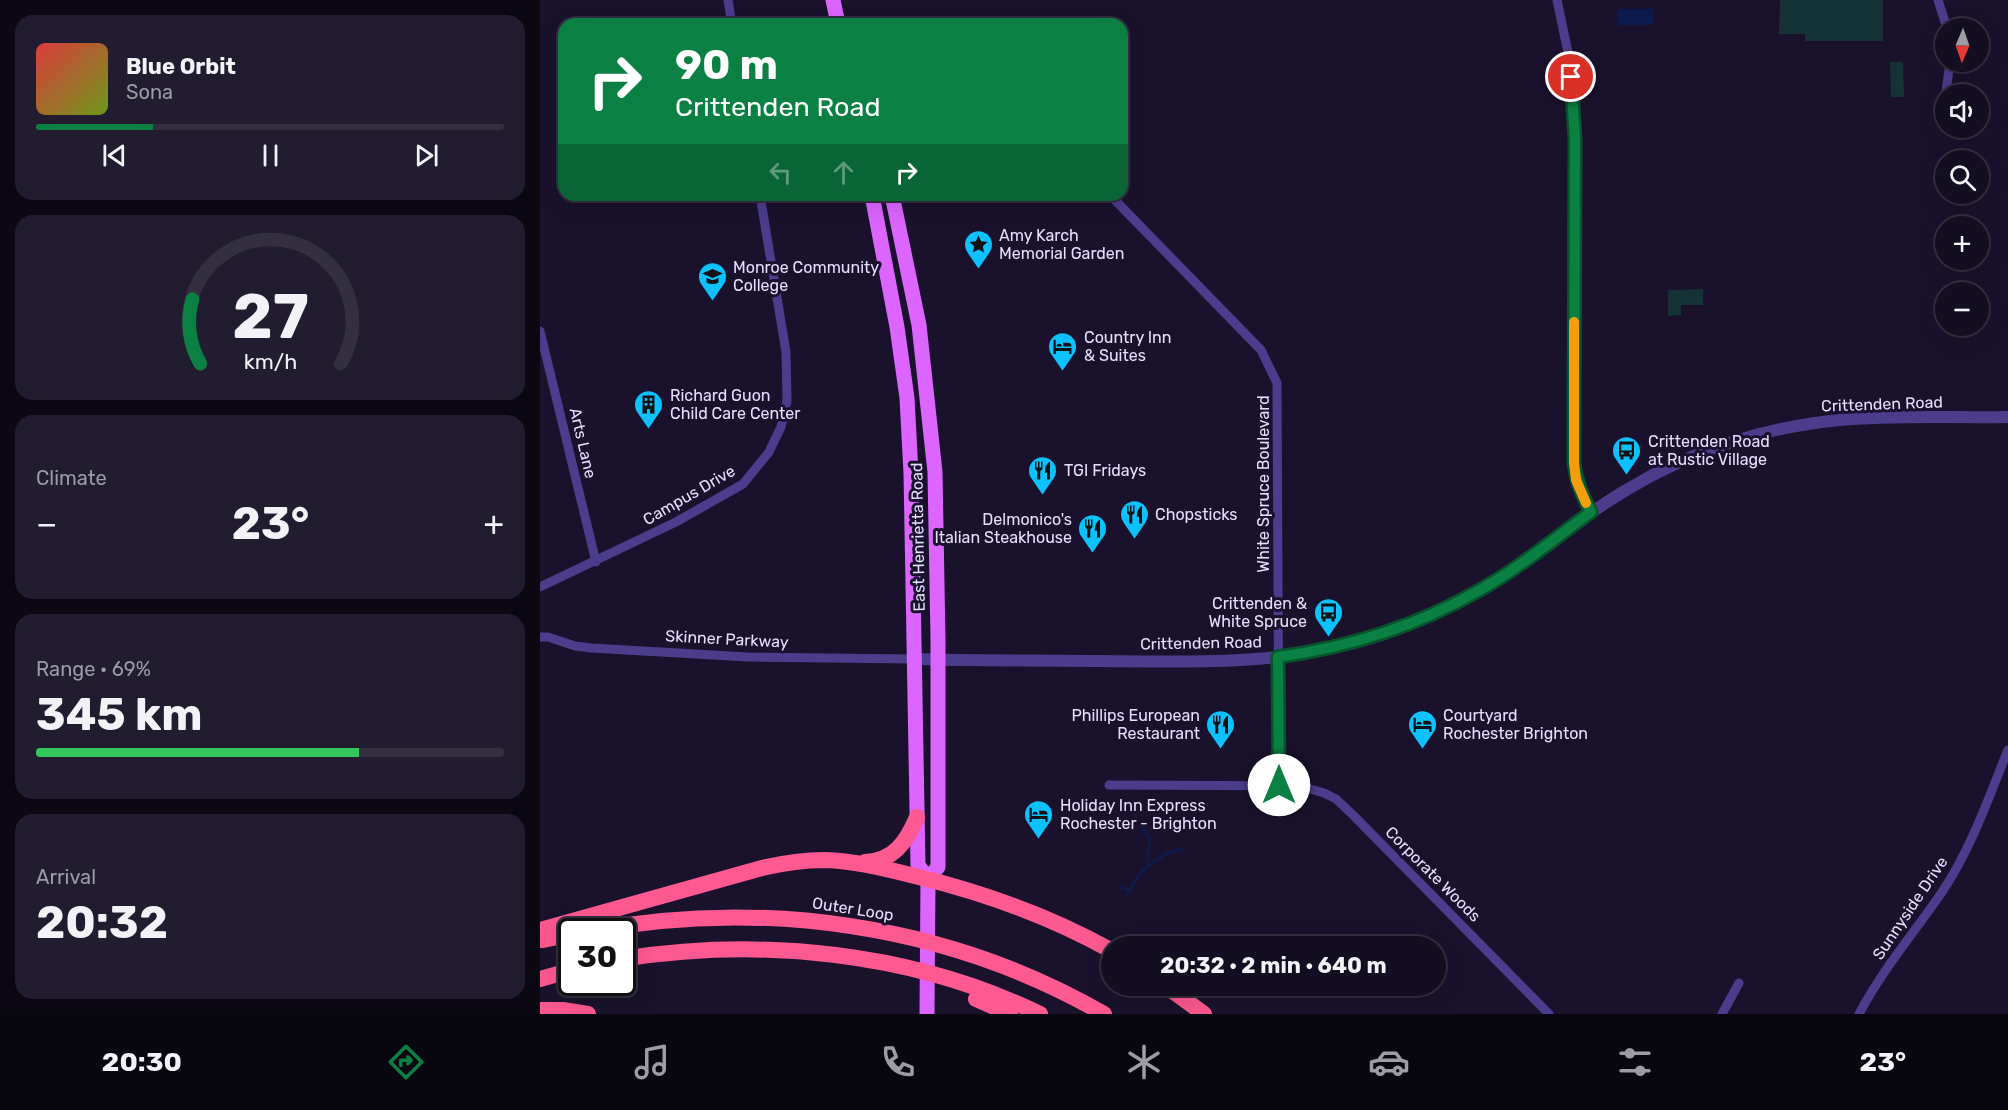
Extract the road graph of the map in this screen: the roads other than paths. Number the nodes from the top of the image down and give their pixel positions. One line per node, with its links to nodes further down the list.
1 (728, 0): 5 (street)
2 (832, 0): 6 (main road)
3 (1557, 0): 14 (street)
4 (1938, 0): 7 (street)
5 (731, 18)
6 (836, 18)
7 (1944, 18)
8 (761, 201): 15 (street, Campus Drive)
9 (873, 201): 19 (main road, East Henrietta Road)
10 (893, 201): 20 (main road, East Henrietta Road)
11 (1116, 201): 18 (street, White Spruce Boulevard)
12 (540, 331): 15 (street, Arts Lane)
13 (2008, 417): 14 (street, Crittenden Road)
14 (1591, 512): 18 (street, Crittenden Road)
15 (596, 562): 16 (street, Campus Drive)
16 (540, 587)
17 (540, 636): 19 (street, Skinner Parkway)
18 (1278, 657): 20 (street, Crittenden Road); 23 (street)
19 (915, 659): 20 (street, Crittenden Road); 24 (main road, East Henrietta Road)
20 (938, 660): 26 (main road, East Henrietta Road)
21 (2008, 750): 47 (street, Sunnyside Drive)
22 (1109, 785): 23 (street, Corporate Woods)
23 (1279, 785): 45 (street, Corporate Woods)
24 (917, 817): 25 (highway); 26 (main road, East Henrietta Road)
25 (843, 861): 26 (highway); 28 (highway)
26 (928, 887): 31 (highway); 40 (main road, East Henrietta Road)
27 (636, 925): 43 (highway, Outer Loop)
28 (540, 930)
29 (558, 937): 30 (highway)
30 (540, 941)
31 (1101, 945)
32 (814, 953): 33 (highway); 41 (highway); 42 (highway)
33 (636, 957)
34 (558, 974): 35 (highway)
35 (540, 979)
36 (1739, 983): 46 (street)
37 (1180, 996): 44 (highway)
38 (540, 1010): 39 (highway)
39 (588, 1014)
40 (927, 1014)
41 (1010, 1014)
42 (1040, 1014)
43 (1104, 1014)
44 (1204, 1014)
45 (1550, 1014)
46 (1722, 1014)
47 (1859, 1014)

